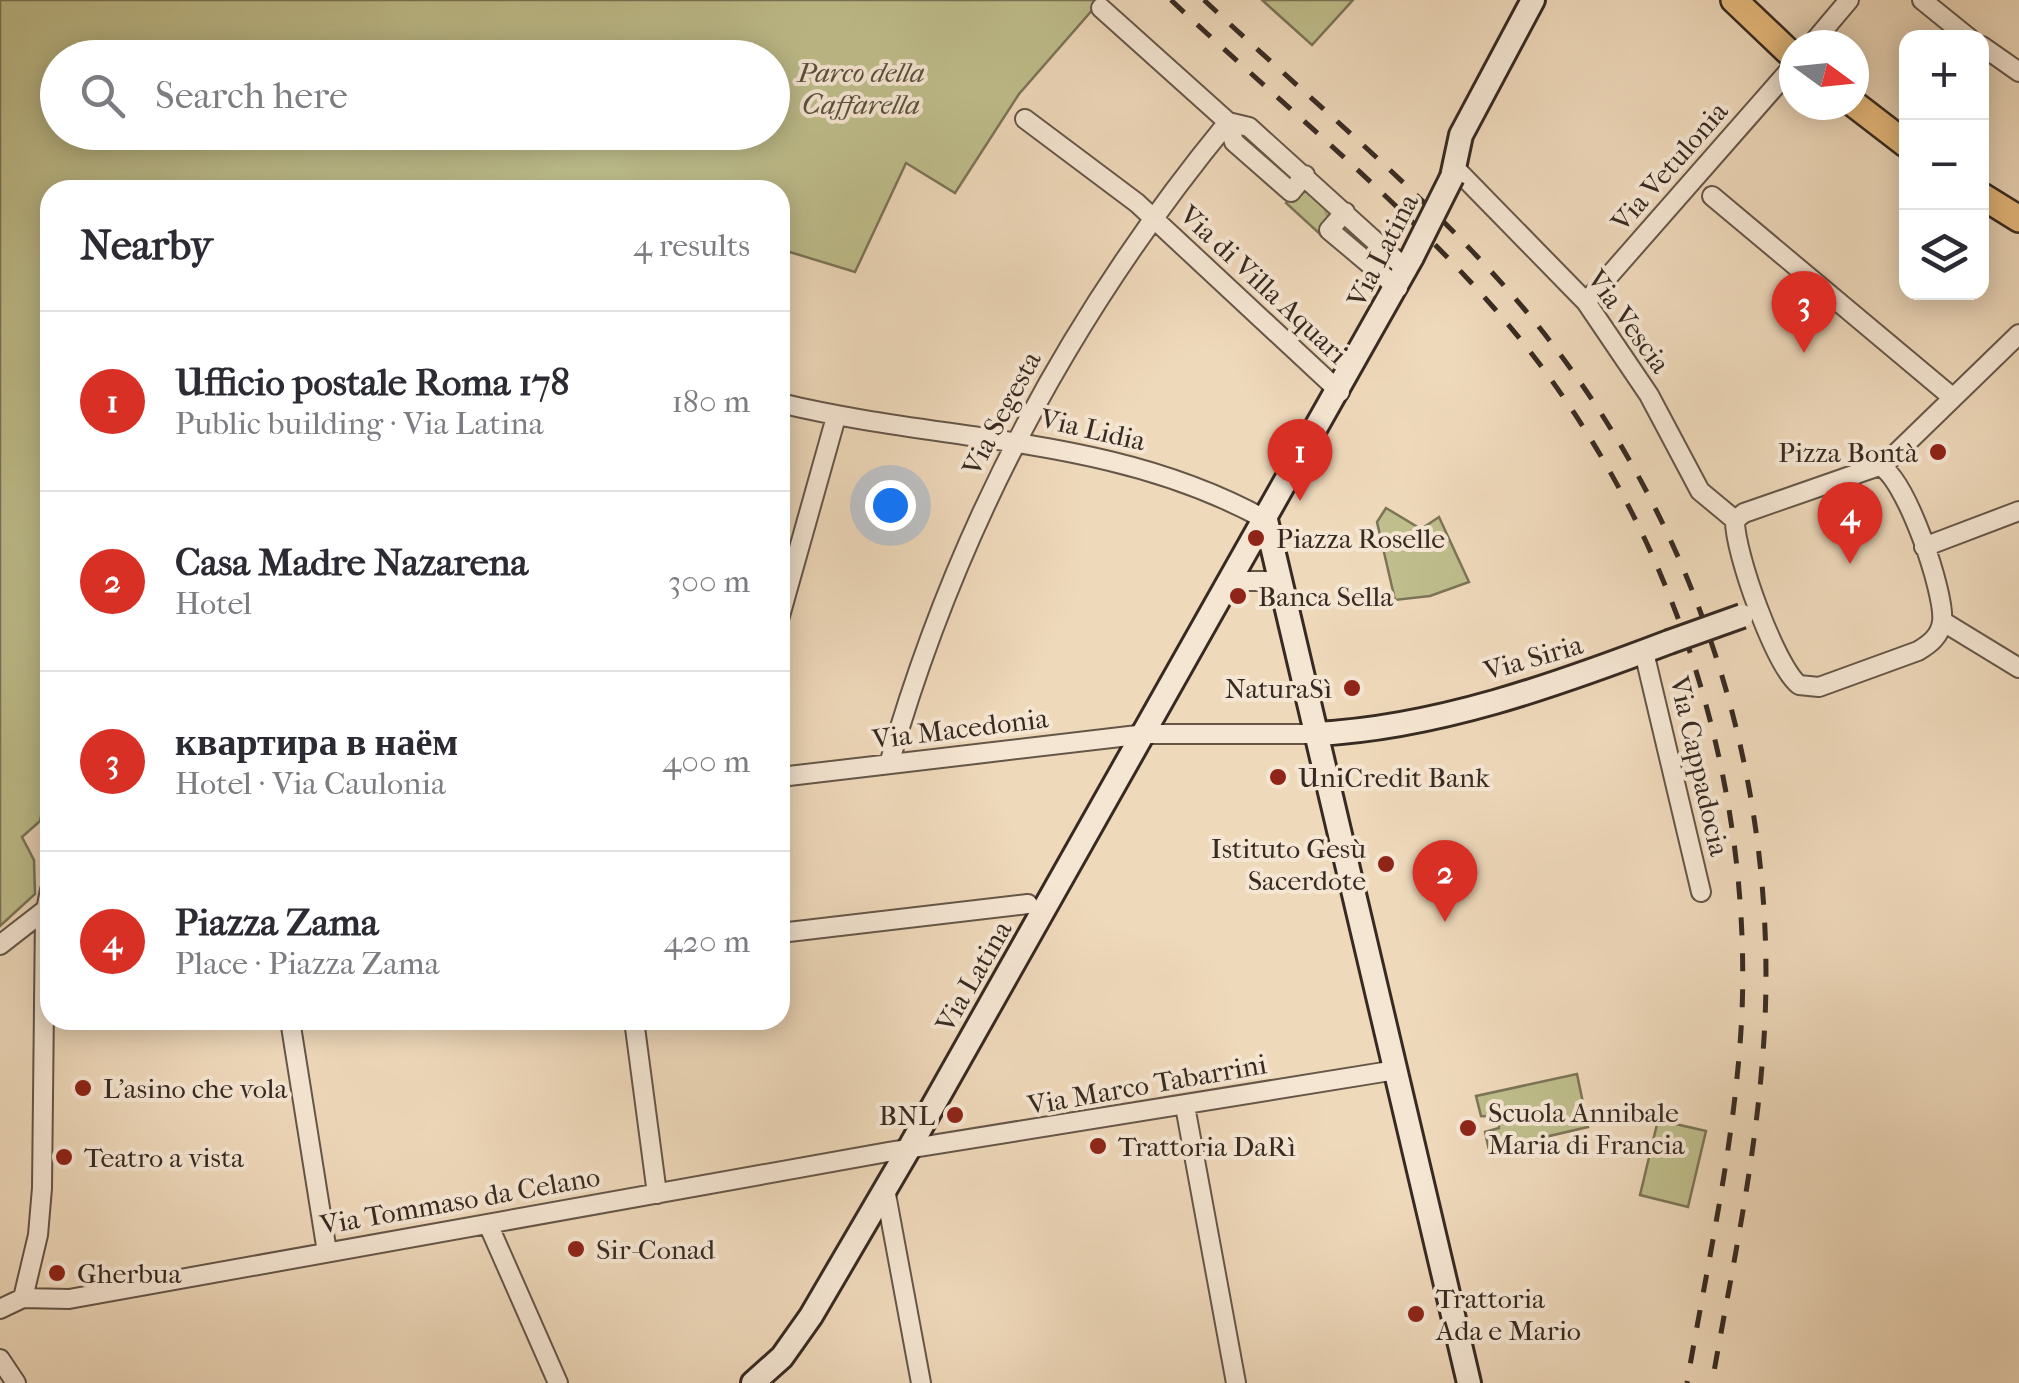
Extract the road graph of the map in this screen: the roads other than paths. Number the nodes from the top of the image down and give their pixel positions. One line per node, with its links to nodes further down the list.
1 (1533, 0): 16 (street, Via Latina)
2 (1734, 0): 8 (main road)
3 (1849, 0): 6 (street)
4 (1922, 0): 7 (street)
5 (1100, 8): 14 (street)
6 (1824, 30)
7 (1959, 30)
8 (1779, 43)
9 (1989, 51): 10 (street)
10 (2019, 72)
11 (1779, 82): 22 (street, Via Vetulonia)
12 (1869, 116): 15 (main road)
13 (1026, 118): 19 (street, Via di Villa Aquari)
14 (1228, 122): 19 (street, Via Segesta); 21 (street)
15 (1899, 139)
16 (1454, 173): 21 (street, Via Latina, bridge); 22 (street, Via Vescia)
17 (1712, 196): 25 (street)
18 (1989, 200): 20 (main road)
19 (1151, 216): 24 (street, Via di Villa Aquari); 28 (street, Via Segesta)
20 (2019, 219)
21 (1406, 272): 24 (street, Via Latina)
22 (1586, 302): 32 (street, Via Vescia)
23 (2019, 334): 25 (street)
24 (1340, 392): 31 (street, Via Latina)
25 (1952, 397): 29 (street)
26 (790, 406): 27 (street, Via Lidia)
27 (836, 417): 28 (street, Via Lidia); 34 (street)
28 (1015, 439): 31 (street, Via Lidia); 43 (street, Via Segesta)
29 (1883, 466): 32 (street); 33 (street)
30 (2019, 511): 33 (street)
31 (1266, 520): 35 (street); 36 (street)
32 (1736, 520): 37 (street)
33 (1924, 548): 38 (street)
34 (790, 580)
35 (1277, 581): 36 (street); 42 (street)
36 (1229, 588): 41 (street, Via Latina)
37 (1752, 613): 38 (street); 39 (street, Via Siria, bridge)
38 (1942, 621): 40 (street)
39 (1644, 652): 42 (street, Via Siria); 45 (street, Via Cappadocia)
40 (2019, 668)
41 (1146, 734): 42 (street, Via Macedonia); 43 (street, Via Macedonia); 55 (street, Via Latina)
42 (1315, 734): 53 (street)
43 (889, 764): 44 (street, Via Macedonia)
44 (790, 776)
45 (1701, 892)
46 (1028, 904): 48 (street)
47 (40, 915): 49 (street)
48 (790, 932)
49 (0, 945)
50 (44, 1030): 60 (street)
51 (292, 1030): 59 (street)
52 (635, 1030): 57 (street)
53 (1396, 1070): 54 (street, Via Marco Tabarrini); 68 (street)
54 (1185, 1106): 55 (street, Via Marco Tabarrini); 67 (street)
55 (907, 1152): 56 (street, Via Latina); 57 (street, Via Tommaso da Celano)
56 (885, 1189): 65 (street, Via Latina); 66 (street)
57 (657, 1194): 58 (street, Via Tommaso da Celano)
58 (488, 1224): 59 (street, Via Tommaso da Celano); 64 (street)
59 (327, 1252): 60 (street, Via Tommaso da Celano)
60 (23, 1298): 61 (street)
61 (0, 1309)
62 (6, 1370): 63 (street)
63 (33, 1383)
64 (558, 1383)
65 (753, 1383)
66 (922, 1383)
67 (1236, 1383)
68 (1470, 1383)

